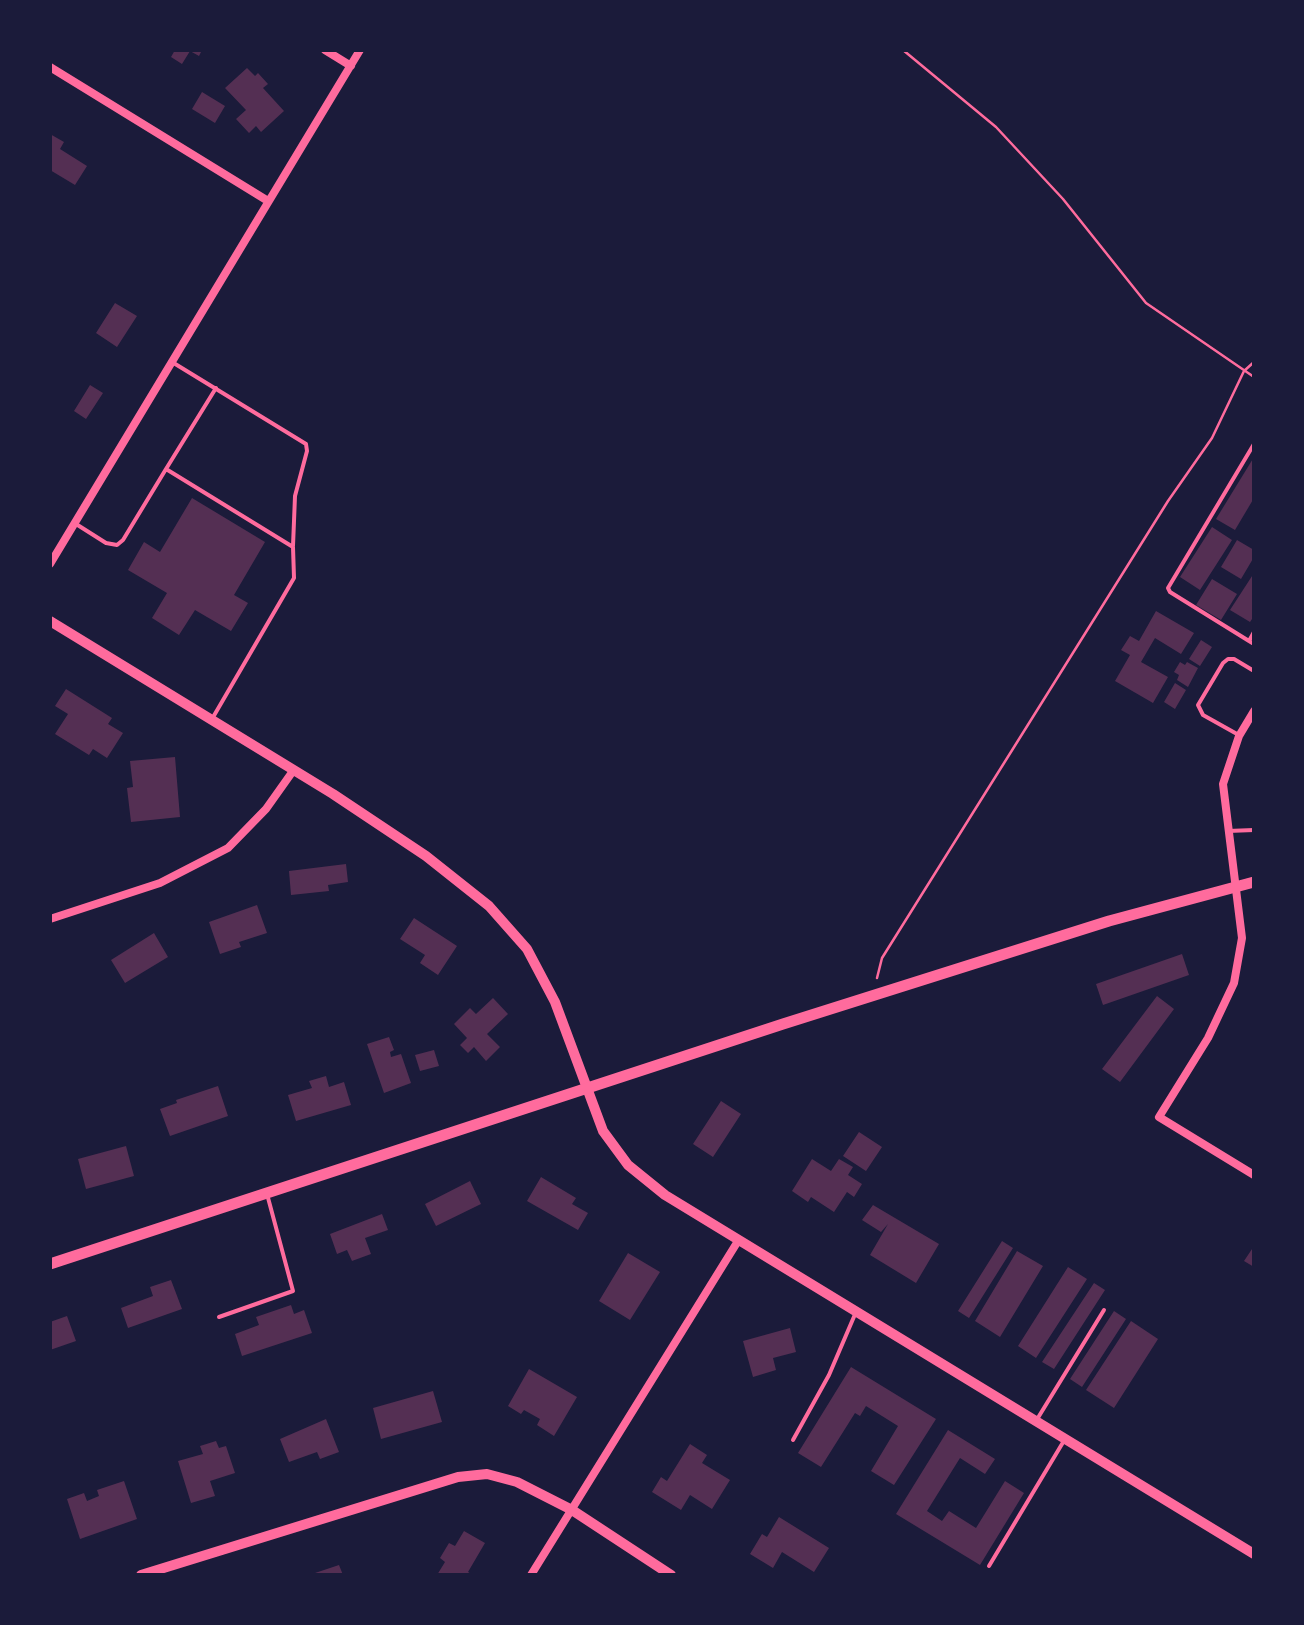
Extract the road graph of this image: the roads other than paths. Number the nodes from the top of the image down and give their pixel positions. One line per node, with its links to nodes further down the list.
1 (326, 50): 3 (street)
2 (360, 50): 3 (street)
3 (351, 66): 5 (street)
4 (50, 67): 5 (street)
5 (268, 201): 6 (street)
6 (172, 362): 7 (lane); 10 (street)
7 (216, 388): 9 (lane); 11 (lane)
8 (1254, 444): 15 (lane)
9 (166, 469): 10 (lane); 11 (lane)
10 (75, 523): 12 (street)
11 (293, 547): 18 (lane)
12 (50, 564)
13 (50, 621): 18 (street)
14 (1254, 632): 15 (lane)
15 (1251, 642)
16 (1254, 671): 19 (lane)
17 (1254, 711): 19 (street)
18 (212, 719): 20 (street)
19 (1240, 736): 22 (street)
20 (293, 770): 25 (street); 26 (street)
21 (1254, 830): 22 (lane)
22 (1228, 831): 24 (street)
23 (1254, 882): 24 (main road)
24 (1237, 885): 26 (main road); 27 (street)
25 (50, 919)
26 (587, 1090): 28 (main road); 29 (street)
27 (1254, 1174)
28 (267, 1194): 30 (main road); 33 (lane)
29 (738, 1240): 32 (street); 37 (street)
30 (50, 1264)
31 (1104, 1310): 34 (lane)
32 (856, 1312): 34 (street); 36 (lane)
33 (219, 1317)
34 (1036, 1420): 35 (street)
35 (1065, 1439): 38 (street); 39 (lane)
36 (793, 1440)
37 (572, 1510): 40 (street); 41 (street); 42 (street)
38 (1254, 1554)
39 (989, 1566)
40 (141, 1575)
41 (531, 1575)
42 (672, 1575)

